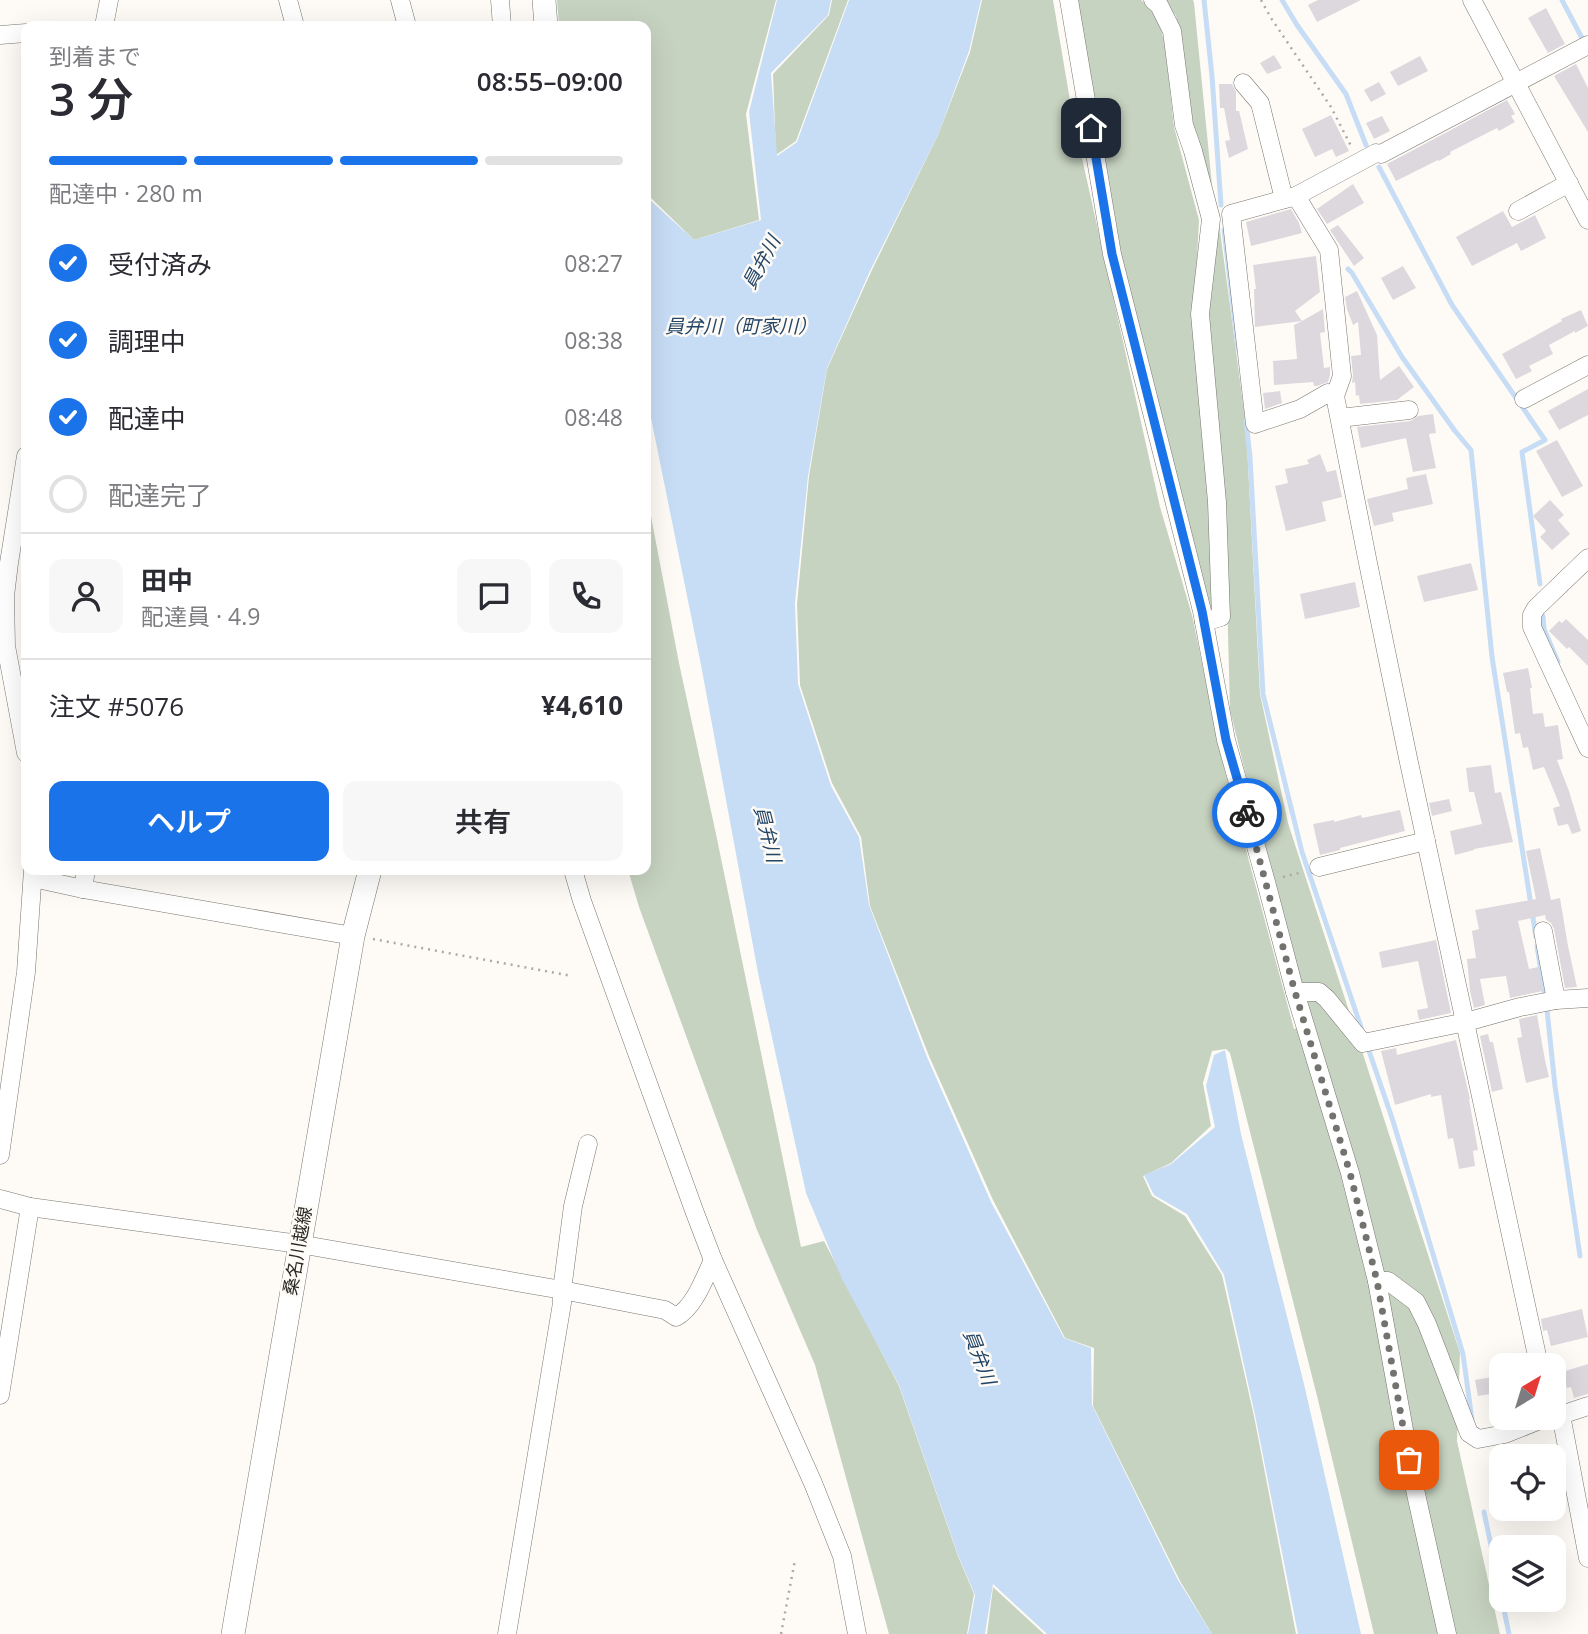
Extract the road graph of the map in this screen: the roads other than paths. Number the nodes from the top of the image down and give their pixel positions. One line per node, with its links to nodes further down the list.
1 (109, 0): 9 (street)
2 (288, 0): 10 (street)
3 (400, 0): 11 (street)
4 (500, 0): 12 (street)
5 (544, 0): 13 (main road)
6 (1069, 0): 32 (street)
7 (1153, 0): 23 (street)
8 (1472, 0): 18 (street)
9 (105, 21)
10 (294, 21)
11 (406, 21)
12 (502, 21)
13 (545, 21)
14 (21, 34): 15 (street)
15 (0, 36)
16 (1588, 45): 18 (street)
17 (1243, 83): 20 (street)
18 (1516, 84): 19 (street); 20 (street)
19 (1569, 183): 21 (street); 24 (street)
20 (1290, 198): 22 (street); 26 (street)
21 (1518, 211)
22 (1231, 214): 23 (street); 26 (street)
23 (1211, 219): 32 (street)
24 (1588, 220)
25 (1588, 365): 27 (street)
26 (1335, 396): 29 (street)
27 (1524, 398)
28 (1409, 410): 29 (street)
29 (1340, 418): 36 (street)
30 (21, 487): 33 (street)
31 (1588, 558): 35 (street)
32 (1203, 622): 46 (street)
33 (3, 646): 34 (street)
34 (21, 730)
35 (1588, 748)
36 (1426, 841): 37 (street); 49 (street)
37 (1319, 867)
38 (33, 875): 51 (street)
39 (36, 875): 43 (street)
40 (85, 875): 43 (street)
41 (369, 875): 45 (main road, 桑名川越線)
42 (574, 875): 55 (street)
43 (83, 889): 45 (street)
44 (1543, 931): 48 (street)
45 (352, 936): 54 (main road, 桑名川越線)
46 (1295, 992): 49 (street); 56 (street)
47 (1588, 998): 48 (street)
48 (1556, 1000): 49 (street)
49 (1466, 1022): 58 (street)
50 (588, 1144): 57 (street)
51 (0, 1155)
52 (0, 1199): 53 (street)
53 (30, 1207): 54 (street); 59 (street)
54 (299, 1244): 57 (street); 65 (main road, 桑名川越線)
55 (713, 1260): 57 (street); 67 (street)
56 (1377, 1281): 62 (street); 68 (street)
57 (562, 1290): 66 (street)
58 (1536, 1353)
59 (0, 1395)
60 (1588, 1406): 61 (street)
61 (1566, 1412)
62 (1516, 1430)
63 (1557, 1430): 64 (street)
64 (1588, 1558)
65 (233, 1634)
66 (507, 1634)
67 (857, 1634)
68 (1447, 1634)

